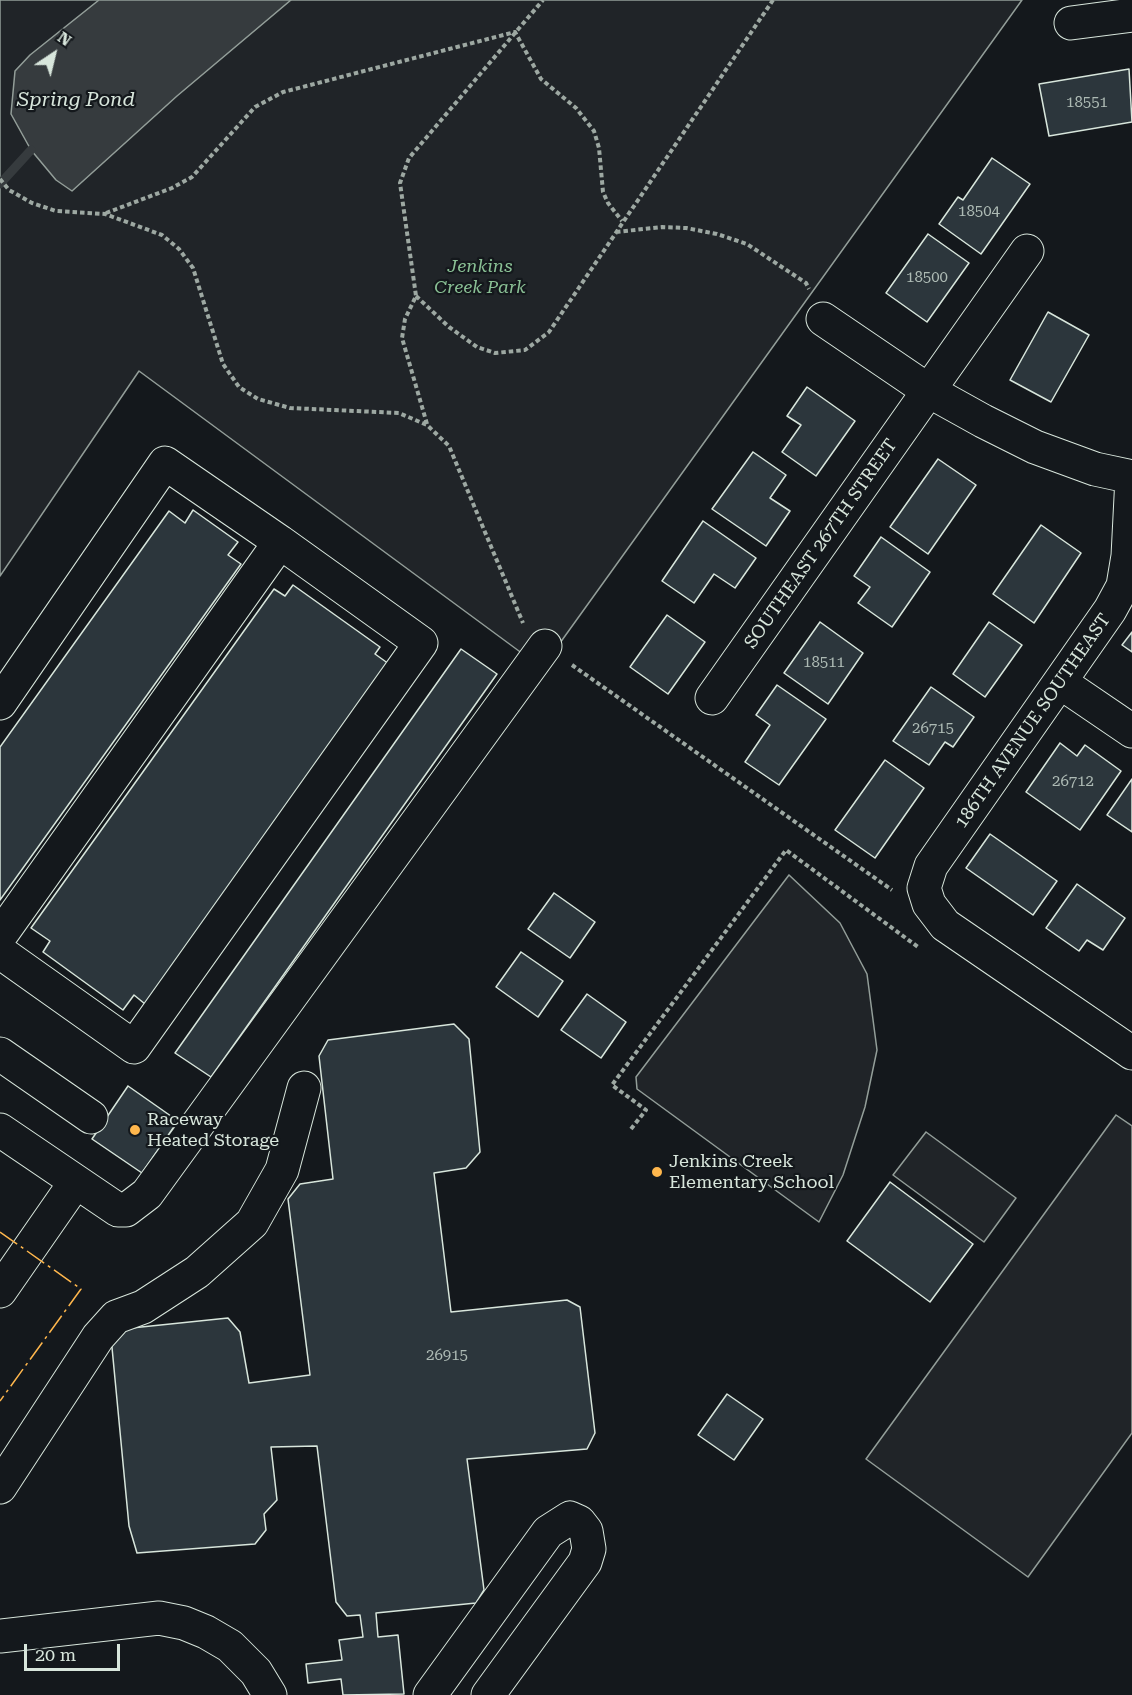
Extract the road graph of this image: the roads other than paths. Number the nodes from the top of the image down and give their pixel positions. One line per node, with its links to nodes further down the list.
1 (1132, 15): 2 (street)
2 (1071, 23)
3 (1027, 252): 5 (street, SOUTHEAST 267TH STREET)
4 (823, 319): 5 (street)
5 (929, 391): 6 (street); 10 (street, SOUTHEAST 267TH STREET)
6 (1132, 477): 9 (street, 186TH AVENUE SOUTHEAST)
7 (280, 542): 11 (street); 13 (street); 14 (street)
8 (545, 646): 20 (street)
9 (1060, 681): 12 (street); 15 (street, 186TH AVENUE SOUTHEAST)
10 (712, 698)
11 (0, 703)
12 (1132, 731)
13 (0, 936)
14 (0, 952)
15 (1132, 1053)
16 (0, 1054): 18 (street)
17 (304, 1088): 22 (street)
18 (90, 1117)
19 (0, 1130): 20 (street)
20 (75, 1183): 21 (street)
21 (1, 1287)
22 (0, 1487)
23 (0, 1636): 24 (street)
24 (270, 1695)
25 (430, 1695): 26 (street)
26 (488, 1695)

